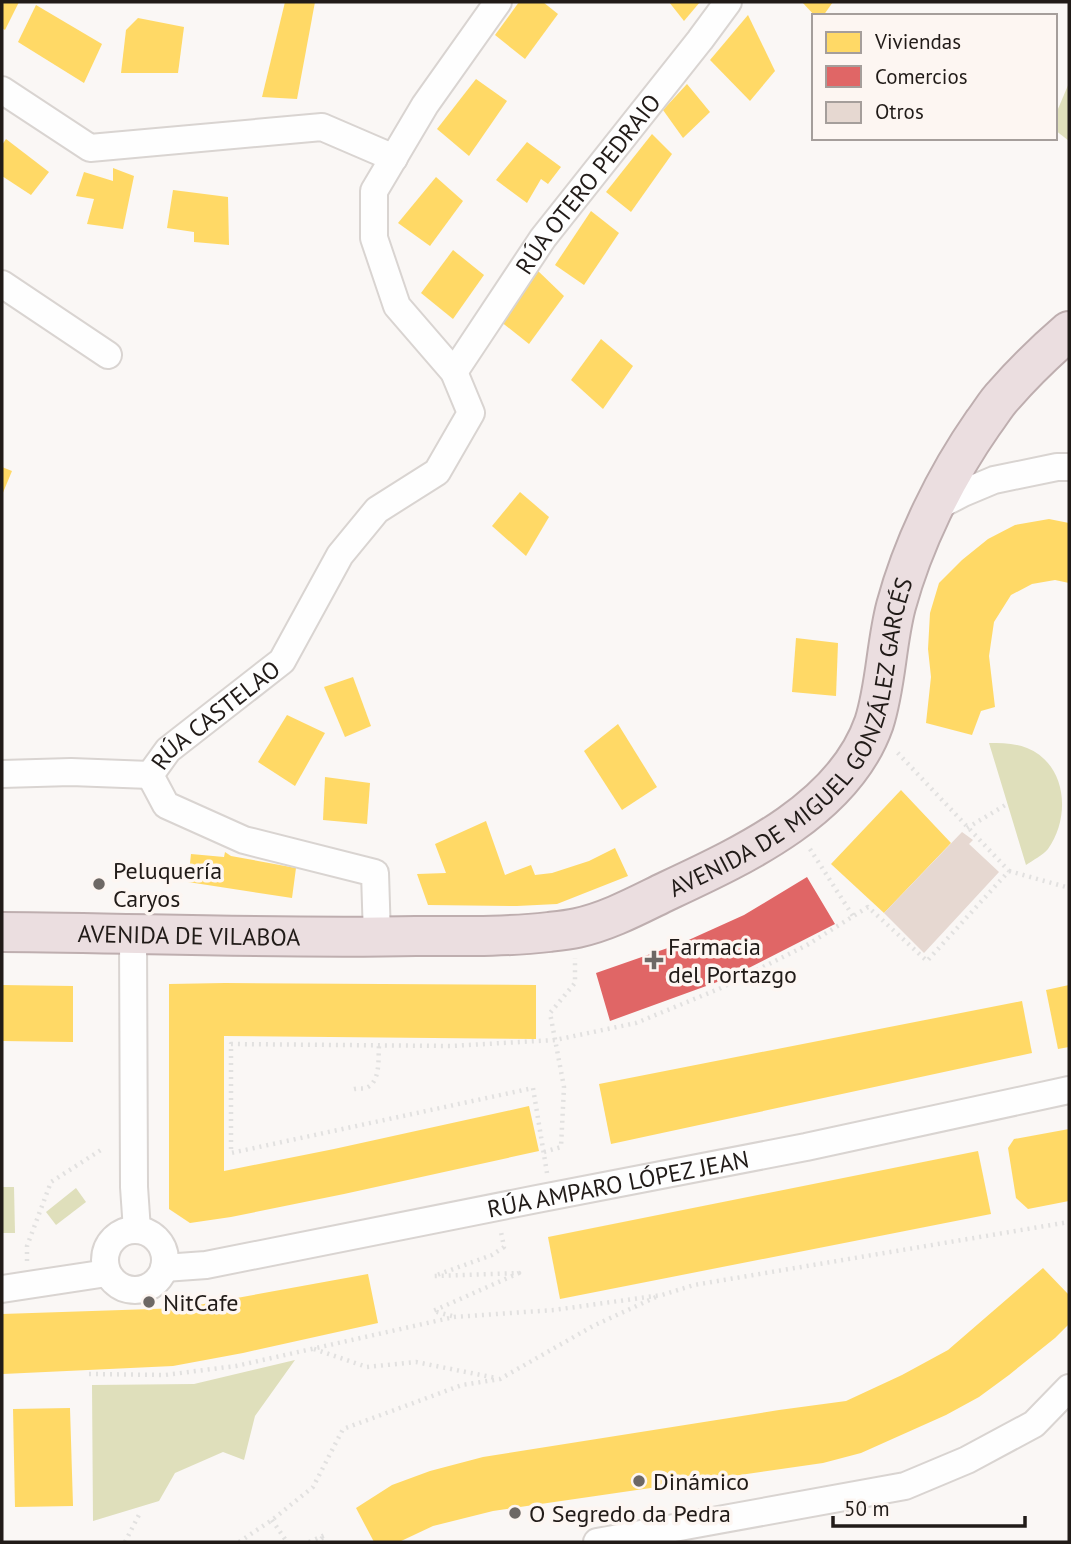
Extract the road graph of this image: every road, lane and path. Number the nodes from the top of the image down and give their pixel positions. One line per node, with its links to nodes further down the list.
1 (498, 2): 6 (street)
2 (727, 2): 4 (street, RÚA OTERO PEDRAIO)
3 (742, 2): 4 (street)
4 (700, 40): 10 (street, RÚA OTERO PEDRAIO)
5 (2, 90): 6 (street)
6 (394, 158): 10 (street)
7 (2, 284): 9 (street)
8 (1067, 341): 12 (highway, AVENIDA DE MIGUEL GONZÁLEZ GARCÉS)
9 (108, 355)
10 (454, 372): 15 (street, RÚA CASTELAO)
11 (1069, 467): 12 (street)
12 (934, 509): 13 (highway, AVENIDA DE MIGUEL GONZÁLEZ GARCÉS)
13 (873, 726): 17 (highway, AVENIDA DE MIGUEL GONZÁLEZ GARCÉS); 18 (path)
14 (2, 774): 15 (street)
15 (150, 775): 24 (street, RÚA CASTELAO)
16 (1007, 804): 18 (path)
17 (793, 824): 21 (path); 24 (highway, AVENIDA DE MIGUEL GONZÁLEZ GARCÉS)
18 (967, 828): 19 (path)
19 (1009, 871): 20 (path); 21 (path)
20 (1069, 886)
21 (853, 916): 26 (path)
22 (2, 933): 23 (highway, AVENIDA DE VILABOA)
23 (133, 933): 24 (highway, AVENIDA DE VILABOA); 35 (street)
24 (377, 937)
25 (575, 983): 26 (path)
26 (555, 1040): 27 (path); 31 (path)
27 (379, 1045): 28 (path); 31 (path)
28 (354, 1089)
29 (1069, 1090): 32 (street, RÚA AMPARO LÓPEZ JEAN)
30 (104, 1148): 38 (path)
31 (544, 1152): 32 (path)
32 (551, 1196): 33 (street, RÚA AMPARO LÓPEZ JEAN)
33 (495, 1207): 36 (street, RÚA AMPARO LÓPEZ JEAN); 40 (path)
34 (1069, 1223): 39 (path)
35 (137, 1230): 36 (street); 37 (street)
36 (164, 1268): 37 (street)
37 (107, 1273): 38 (street)
38 (15, 1287)
39 (662, 1295): 40 (path); 43 (path)
40 (454, 1317): 41 (path)
41 (313, 1349): 42 (path); 43 (path)
42 (89, 1374)
43 (500, 1379): 46 (path)
44 (1069, 1388): 52 (street)
45 (141, 1511): 47 (path)
46 (271, 1520): 48 (path); 49 (path)
47 (125, 1542)
48 (239, 1542)
49 (287, 1542)
50 (309, 1542): 51 (path)
51 (318, 1542)
52 (597, 1542)

